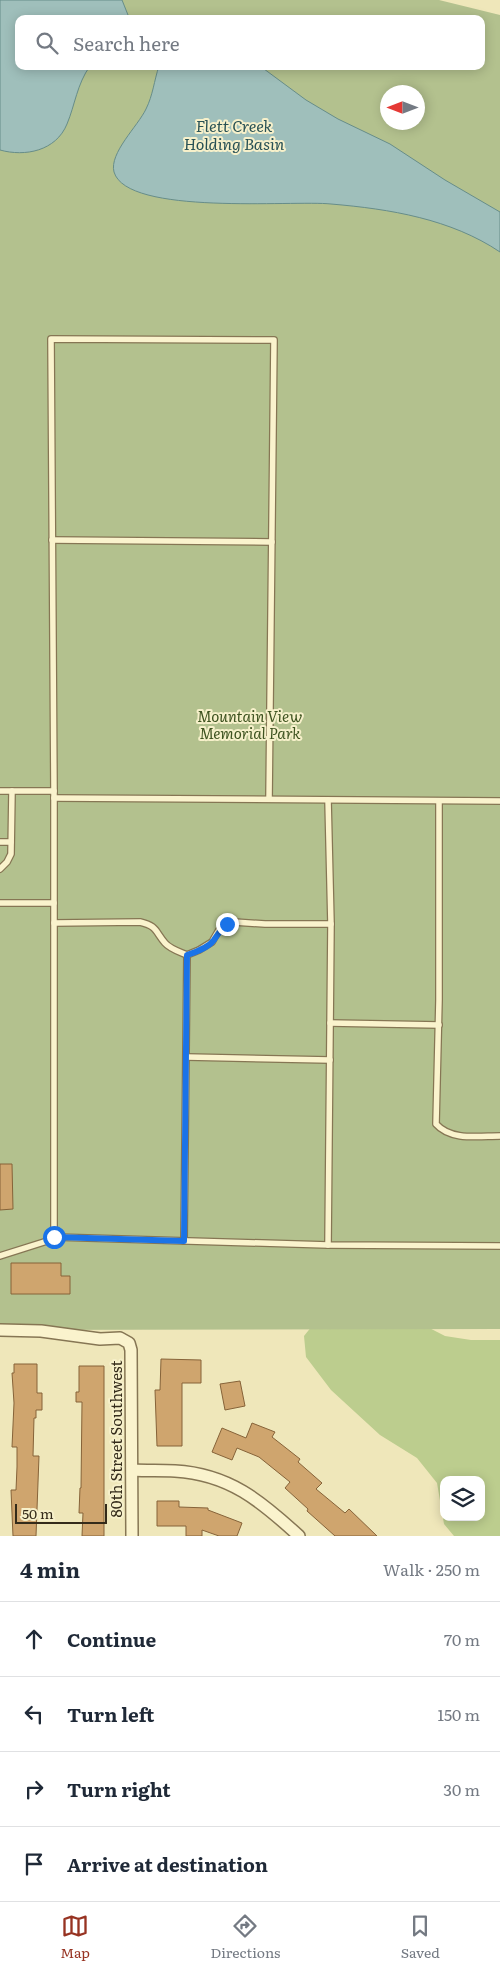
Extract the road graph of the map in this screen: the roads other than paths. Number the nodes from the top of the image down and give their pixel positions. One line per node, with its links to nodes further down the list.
1 (52, 540): 2 (lane); 2 (lane); 5 (lane)
2 (272, 542): 6 (lane)
3 (0, 791): 4 (lane)
4 (12, 791): 5 (lane); 11 (lane)
5 (54, 794): 6 (lane); 14 (lane)
6 (269, 799): 7 (lane)
7 (328, 800): 8 (lane); 16 (lane)
8 (439, 801): 9 (lane); 19 (lane)
9 (500, 801)
10 (0, 842): 11 (lane)
11 (11, 842): 12 (lane)
12 (0, 869)
13 (0, 903): 14 (lane)
14 (54, 904): 15 (lane)
15 (54, 922): 17 (lane); 23 (lane)
16 (331, 924): 17 (lane); 18 (lane)
17 (187, 955): 20 (lane)
18 (330, 1023): 19 (lane); 21 (lane)
19 (439, 1025): 22 (lane)
20 (187, 1057): 21 (lane); 24 (lane)
21 (330, 1060): 25 (lane)
22 (500, 1136)
23 (54, 1237): 24 (lane); 27 (lane)
24 (184, 1241): 25 (lane)
25 (328, 1245): 26 (lane)
26 (500, 1246)
27 (0, 1256)
28 (0, 1330): 29 (street, 80th Street Southwest)
29 (133, 1470): 30 (street, 80th Street Southwest); 31 (street)
30 (132, 1536)
31 (299, 1536)

